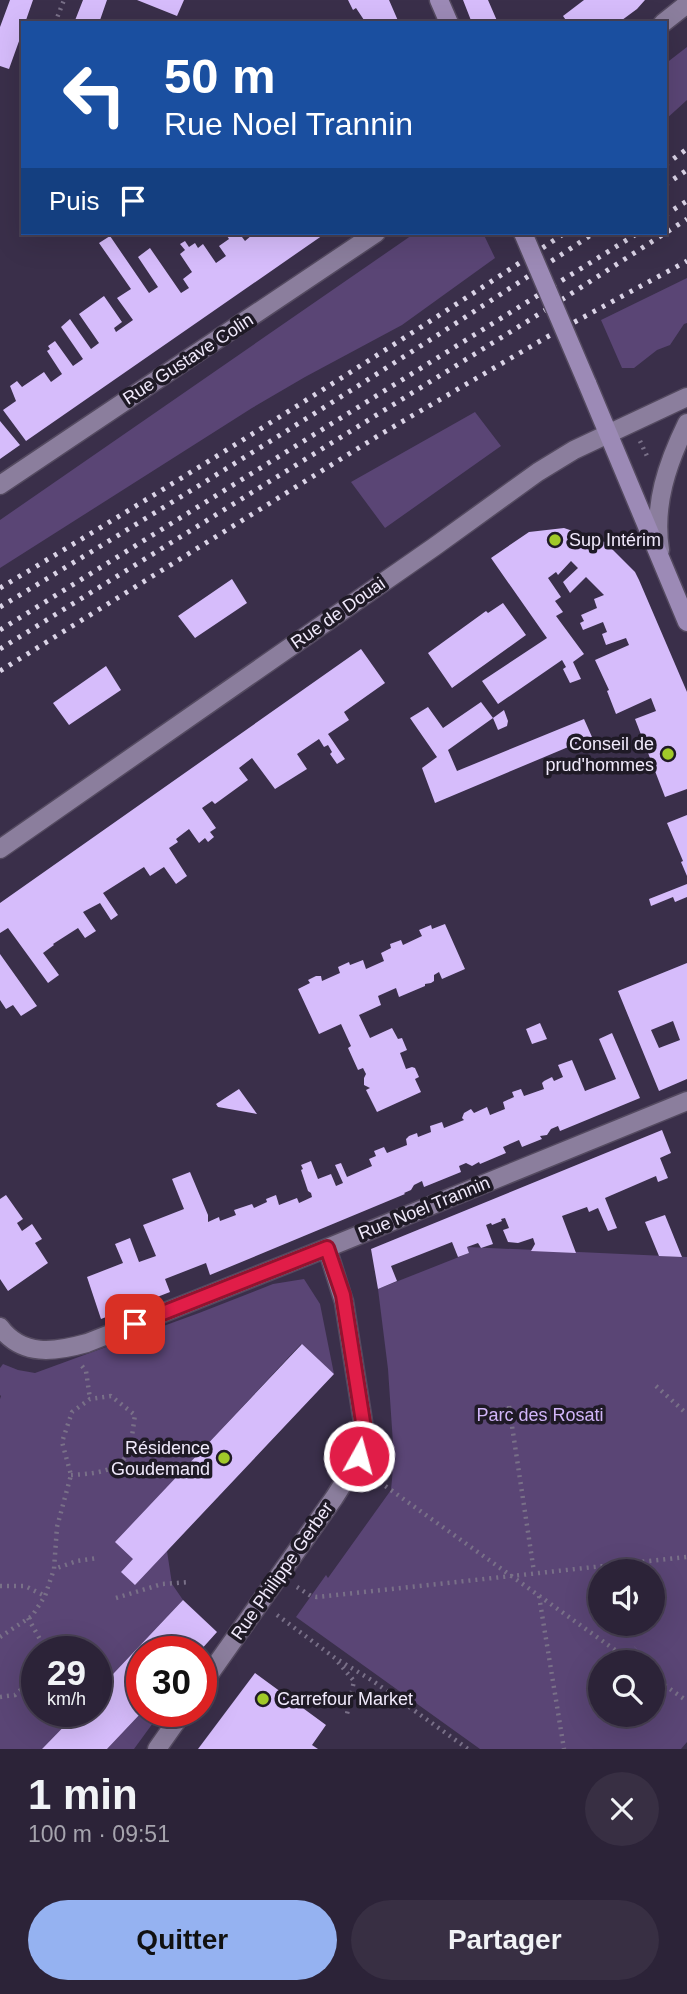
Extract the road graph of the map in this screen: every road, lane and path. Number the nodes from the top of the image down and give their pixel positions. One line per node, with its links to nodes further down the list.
1 (64, 0): 4 (path)
2 (439, 0): 5 (main road)
3 (687, 4): 6 (street)
4 (56, 21)
5 (448, 21)
6 (666, 21)
7 (373, 235): 12 (street, Rue Gustave Colin)
8 (524, 235): 11 (main road, bridge)
9 (687, 397): 11 (street, Rue de Douai)
10 (687, 423): 13 (street)
11 (608, 433): 13 (main road); 15 (street, Rue de Douai)
12 (0, 485)
13 (663, 564): 14 (main road)
14 (687, 622)
15 (0, 849)
16 (687, 1101): 17 (street, Rue Noel Trannin)
17 (327, 1248): 19 (street, Rue Noel Trannin); 24 (street, Rue Philippe Gerber)
18 (1, 1333): 19 (street, Rue Noel Trannin)
19 (68, 1348): 21 (path)
20 (656, 1386): 23 (path)
21 (90, 1399): 25 (path); 25 (path)
22 (509, 1406): 29 (path)
23 (687, 1413)
24 (355, 1465): 30 (street, Rue Philippe Gerber); 31 (path)
25 (71, 1475): 28 (path)
26 (687, 1557): 29 (path)
27 (96, 1558): 28 (path)
28 (54, 1569): 34 (path)
29 (534, 1572): 31 (path)
30 (278, 1577): 31 (path); 37 (street, Rue Philippe Gerber)
31 (513, 1577): 35 (path)
32 (190, 1582): 36 (path)
33 (0, 1586): 34 (path)
34 (45, 1596): 38 (path)
35 (539, 1596): 41 (path); 52 (path)
36 (116, 1598)
37 (261, 1600): 42 (path); 43 (street, Rue Philippe Gerber)
38 (28, 1618): 39 (path); 40 (path)
39 (38, 1636)
40 (0, 1637)
41 (614, 1650)
42 (335, 1658): 48 (path); 51 (path)
43 (217, 1663)
44 (665, 1685): 47 (path)
45 (21, 1690): 46 (path)
46 (0, 1697)
47 (687, 1701)
48 (347, 1714)
49 (172, 1727): 50 (street)
50 (157, 1749)
51 (468, 1749)
52 (564, 1749)

